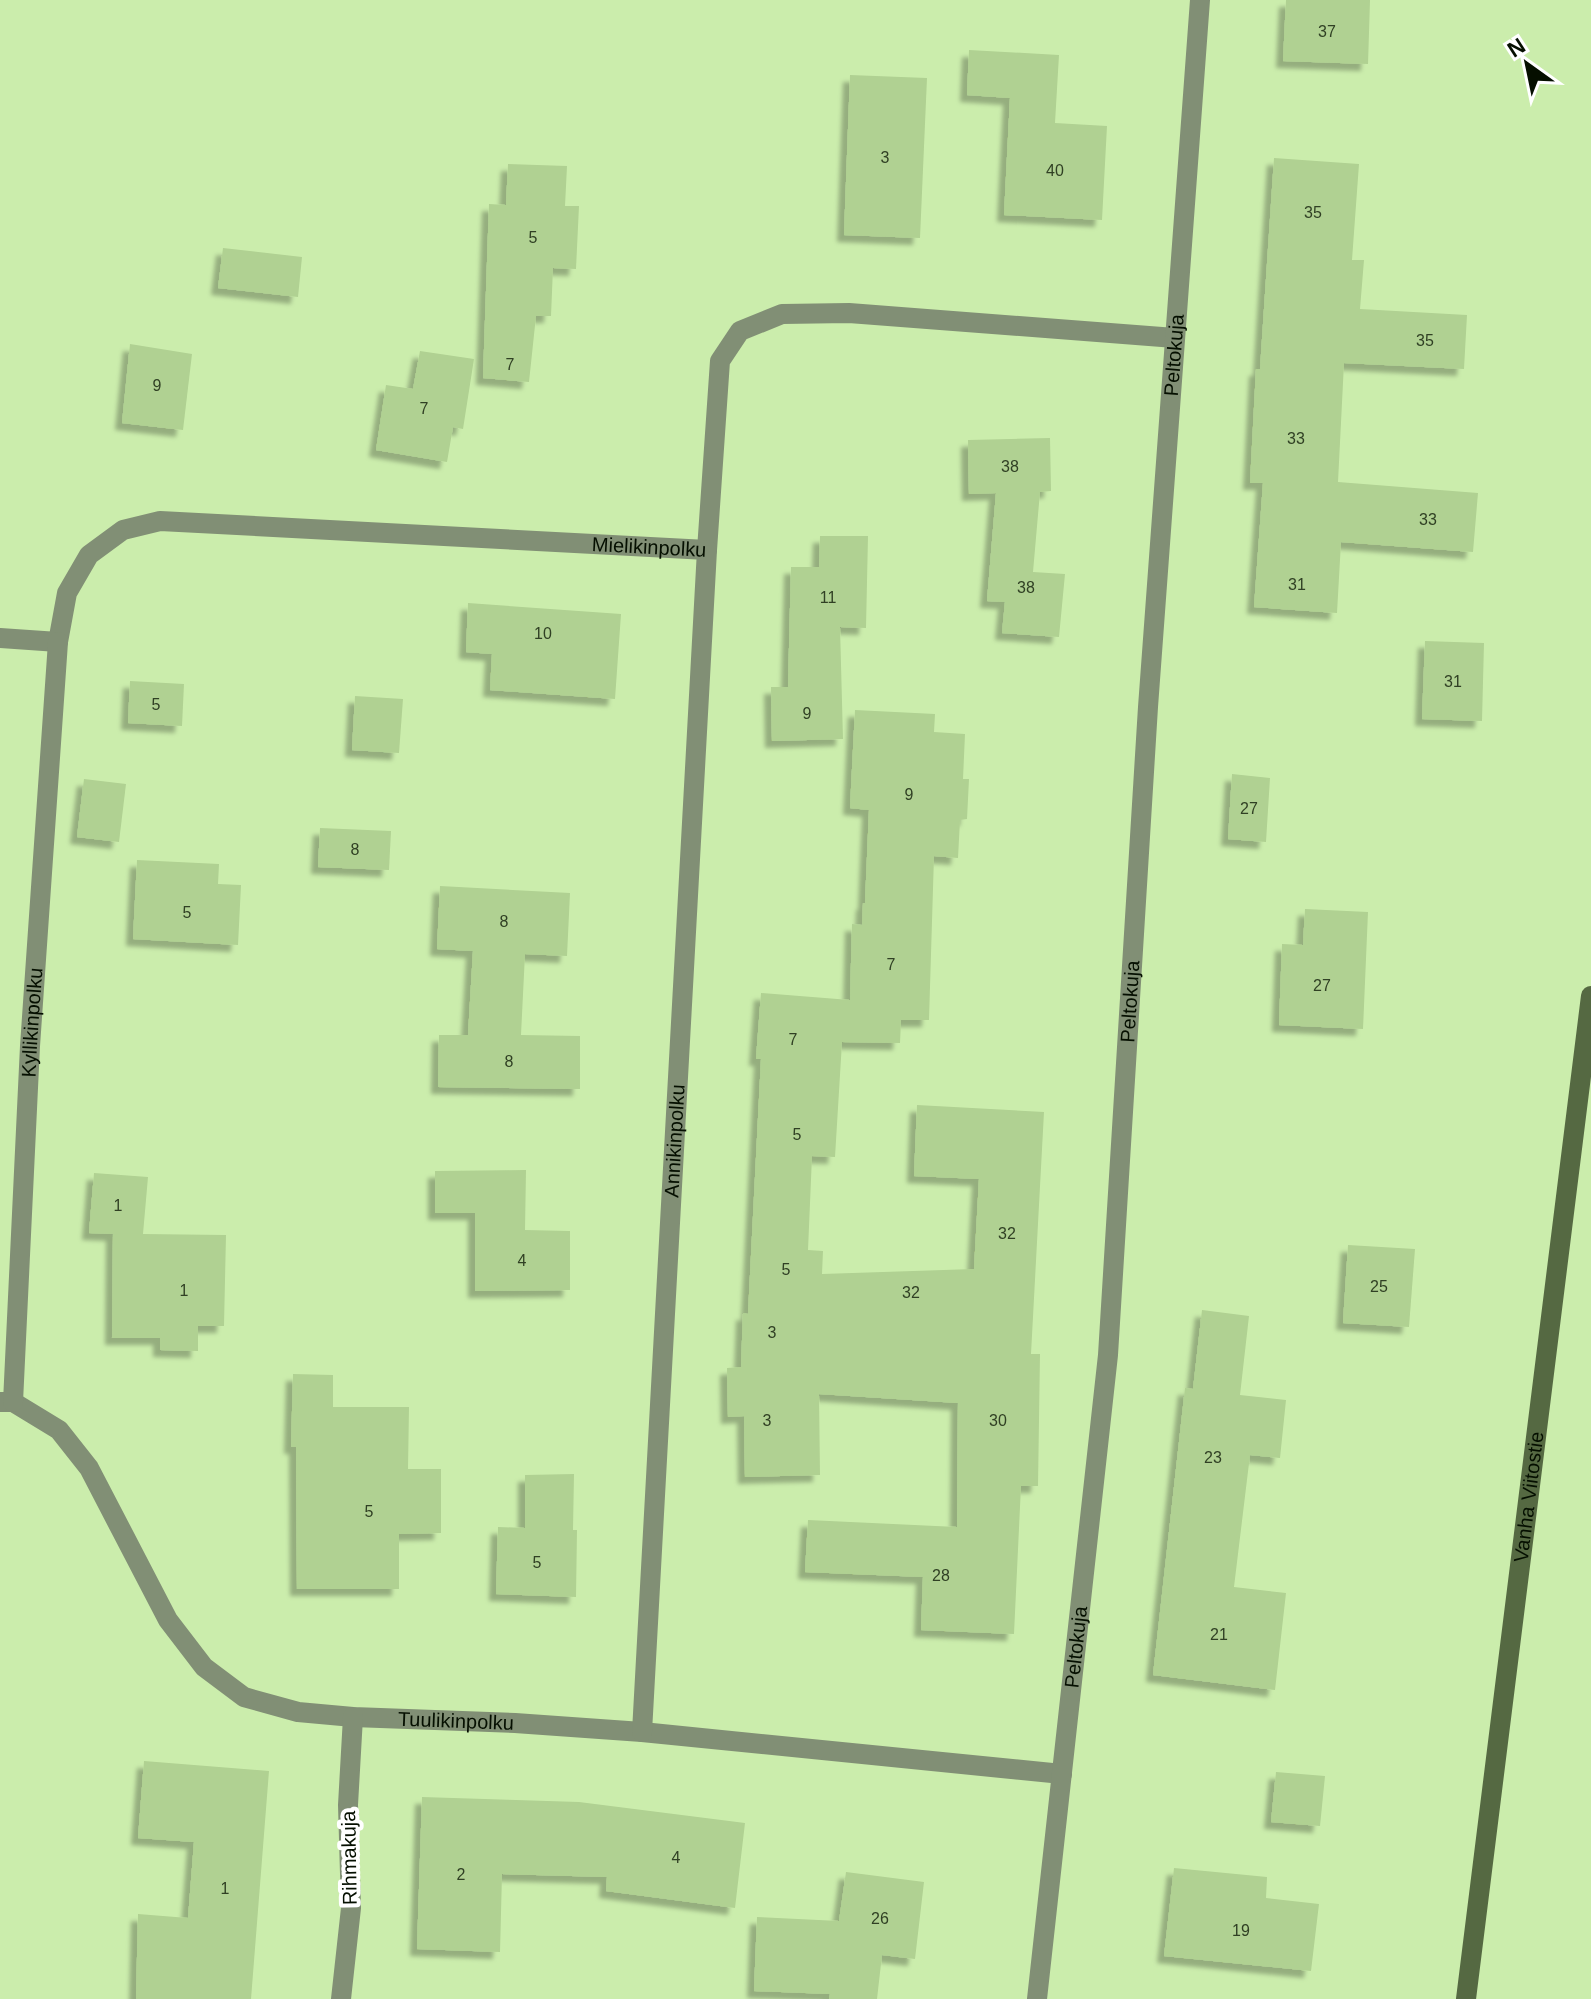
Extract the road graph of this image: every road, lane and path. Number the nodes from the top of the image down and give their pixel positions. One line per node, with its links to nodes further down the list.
1 (1200, 0): 2 (street, Peltokuja)
2 (1175, 338): 3 (street, Mielikinpolku); 10 (street, Peltokuja)
3 (707, 550): 5 (street, Mielikinpolku); 9 (street, Annikinpolku)
4 (0, 638): 5 (street)
5 (58, 642): 7 (street, Kyllikinpolku)
6 (1591, 996): 13 (main road, Vanha Viitostie)
7 (7, 1402): 8 (street, Tuulikinpolku)
8 (353, 1717): 9 (street, Tuulikinpolku); 11 (street, Rihmakuja)
9 (642, 1732): 10 (street, Tuulikinpolku)
10 (1062, 1774): 12 (street, Peltokuja)
11 (341, 1999)
12 (1037, 1999)
13 (1466, 1999)

